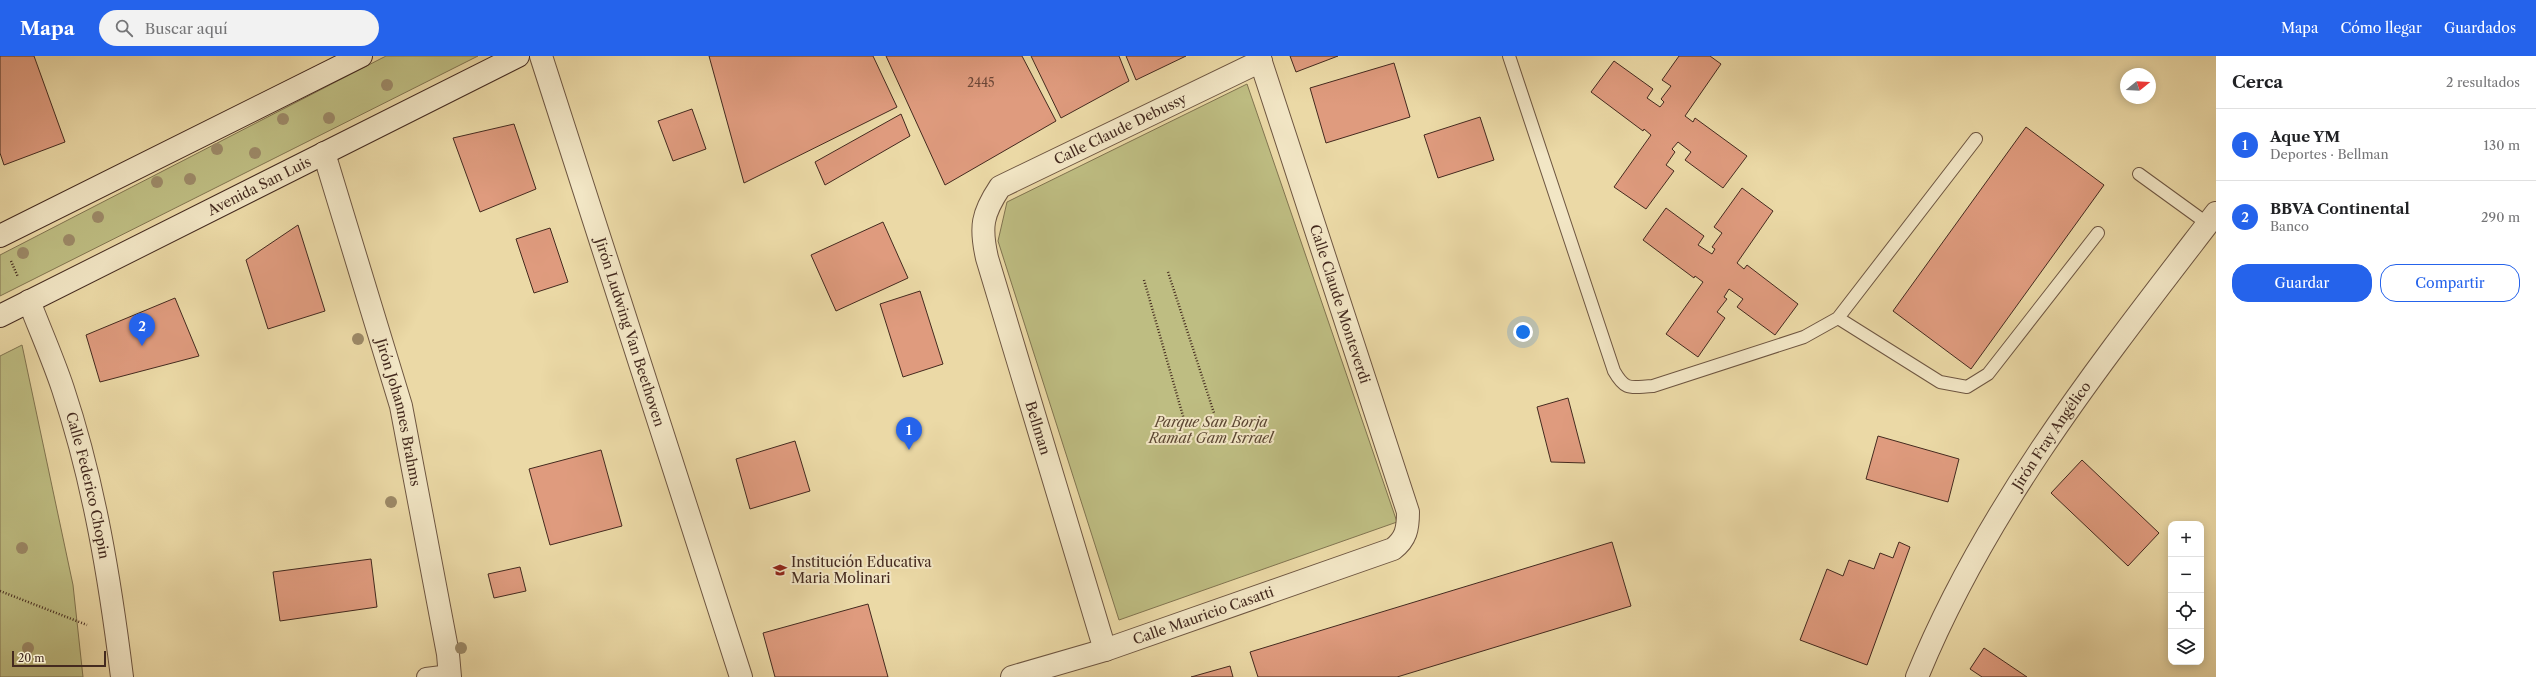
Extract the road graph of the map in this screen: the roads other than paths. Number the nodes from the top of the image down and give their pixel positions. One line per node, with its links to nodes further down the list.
1 (361, 56): 12 (street)
2 (518, 56): 7 (street, Avenida San Luis)
3 (541, 56): 17 (street, Jirón Ludwing Van Beethoven)
4 (1508, 56): 15 (lane)
5 (1260, 58): 9 (street, Calle Claude Debussy); 16 (street, Calle Claude Monteverdi)
6 (1976, 140): 15 (lane)
7 (324, 153): 13 (street, Avenida San Luis); 19 (street, Jirón Johannes Brahms)
8 (2139, 174): 10 (lane)
9 (987, 205): 18 (street, Bellman)
10 (2212, 218): 25 (street, Jirón Fray Angélico)
11 (2098, 233): 15 (lane)
12 (0, 236)
13 (29, 301): 14 (street, Avenida San Luis); 20 (street, Calle Federico Chopin)
14 (0, 316)
15 (1838, 318)
16 (1393, 549): 18 (street, Calle Mauricio Casatti)
17 (717, 609): 22 (street, Jirón Ludwing Van Beethoven); 23 (street, Jirón Ludwing Van Beethoven)
18 (1105, 650): 24 (street, Calle Mauricio Casatti)
19 (450, 676): 21 (street)
20 (122, 677)
21 (426, 677)
22 (726, 677)
23 (741, 677)
24 (1012, 677)
25 (1917, 677)

